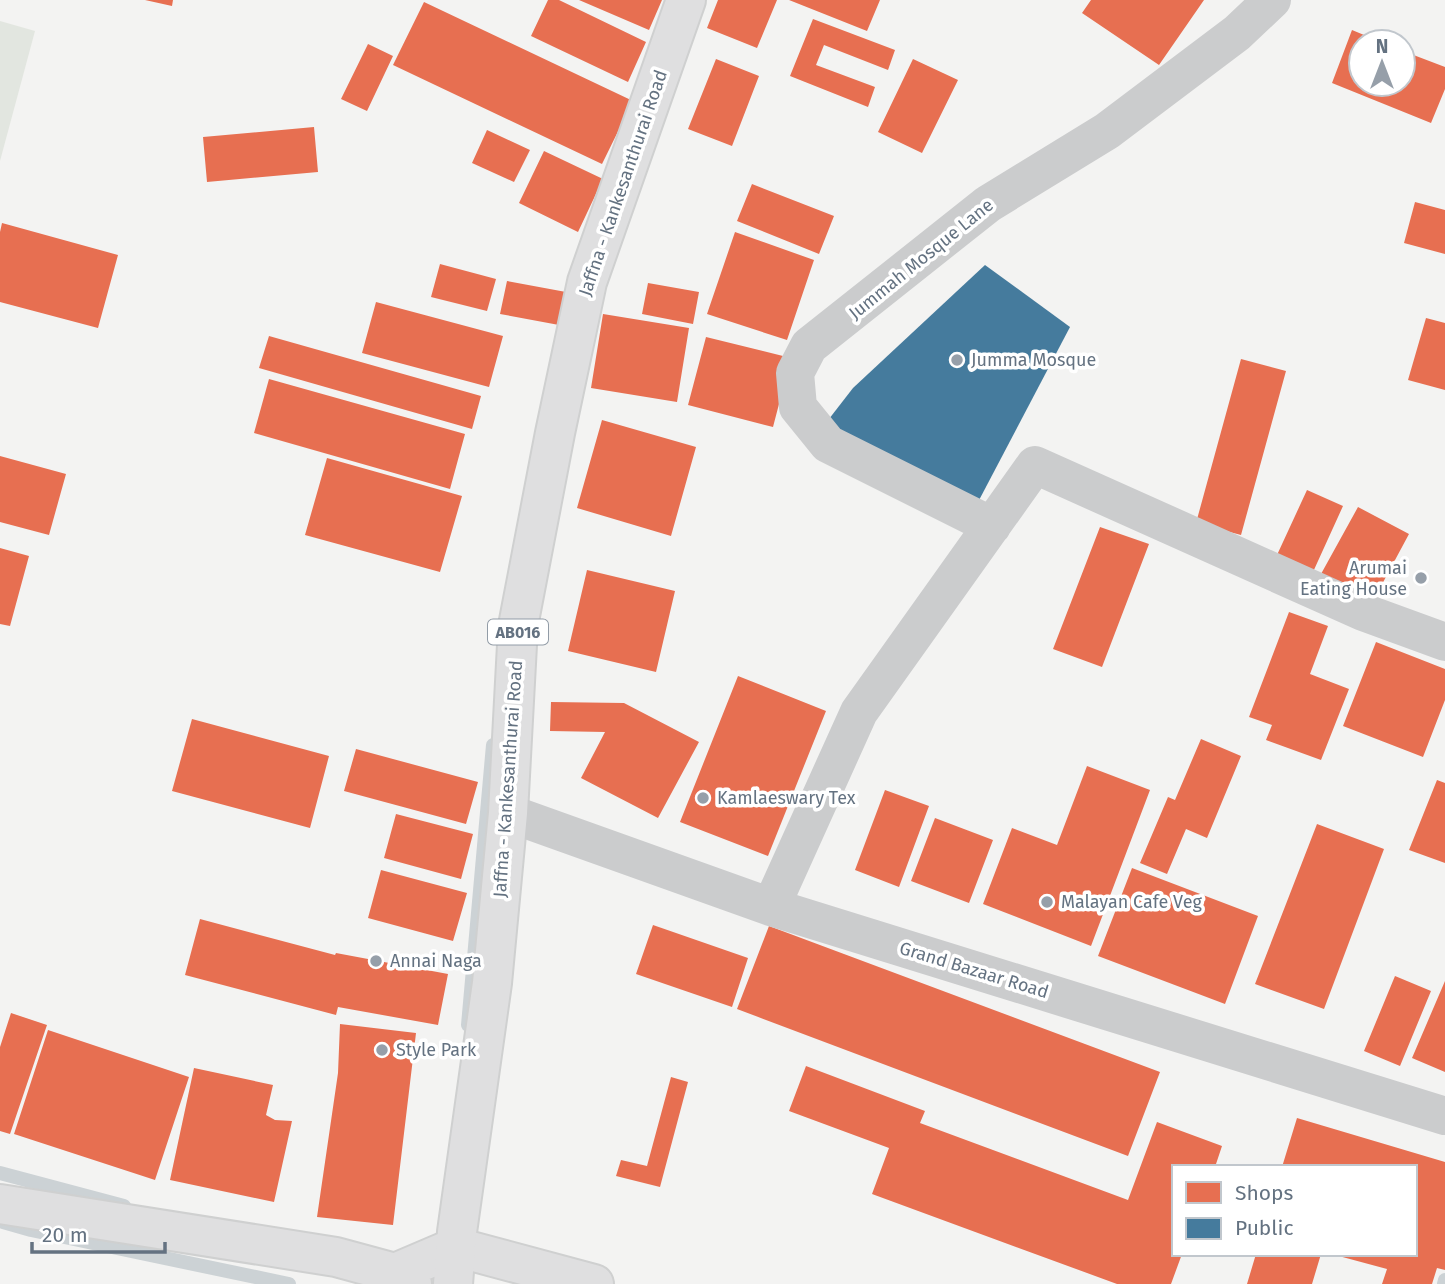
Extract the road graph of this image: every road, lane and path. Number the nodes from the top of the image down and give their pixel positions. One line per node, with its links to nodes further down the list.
1 (686, 0): 5 (main road, Jaffna - Kankesanthurai Road / AB016)
2 (1272, 0): 3 (street, Jummah Mosque Lane)
3 (992, 526): 4 (street); 6 (street)
4 (1445, 642)
5 (508, 813): 6 (street, Grand Bazaar Road); 9 (main road, Jaffna - Kankesanthurai Road / AB016)
6 (771, 907): 7 (street, Grand Bazaar Road)
7 (1445, 1116)
8 (0, 1204): 10 (main road)
9 (454, 1265): 10 (main road); 11 (main road)
10 (403, 1279)
11 (594, 1284)

